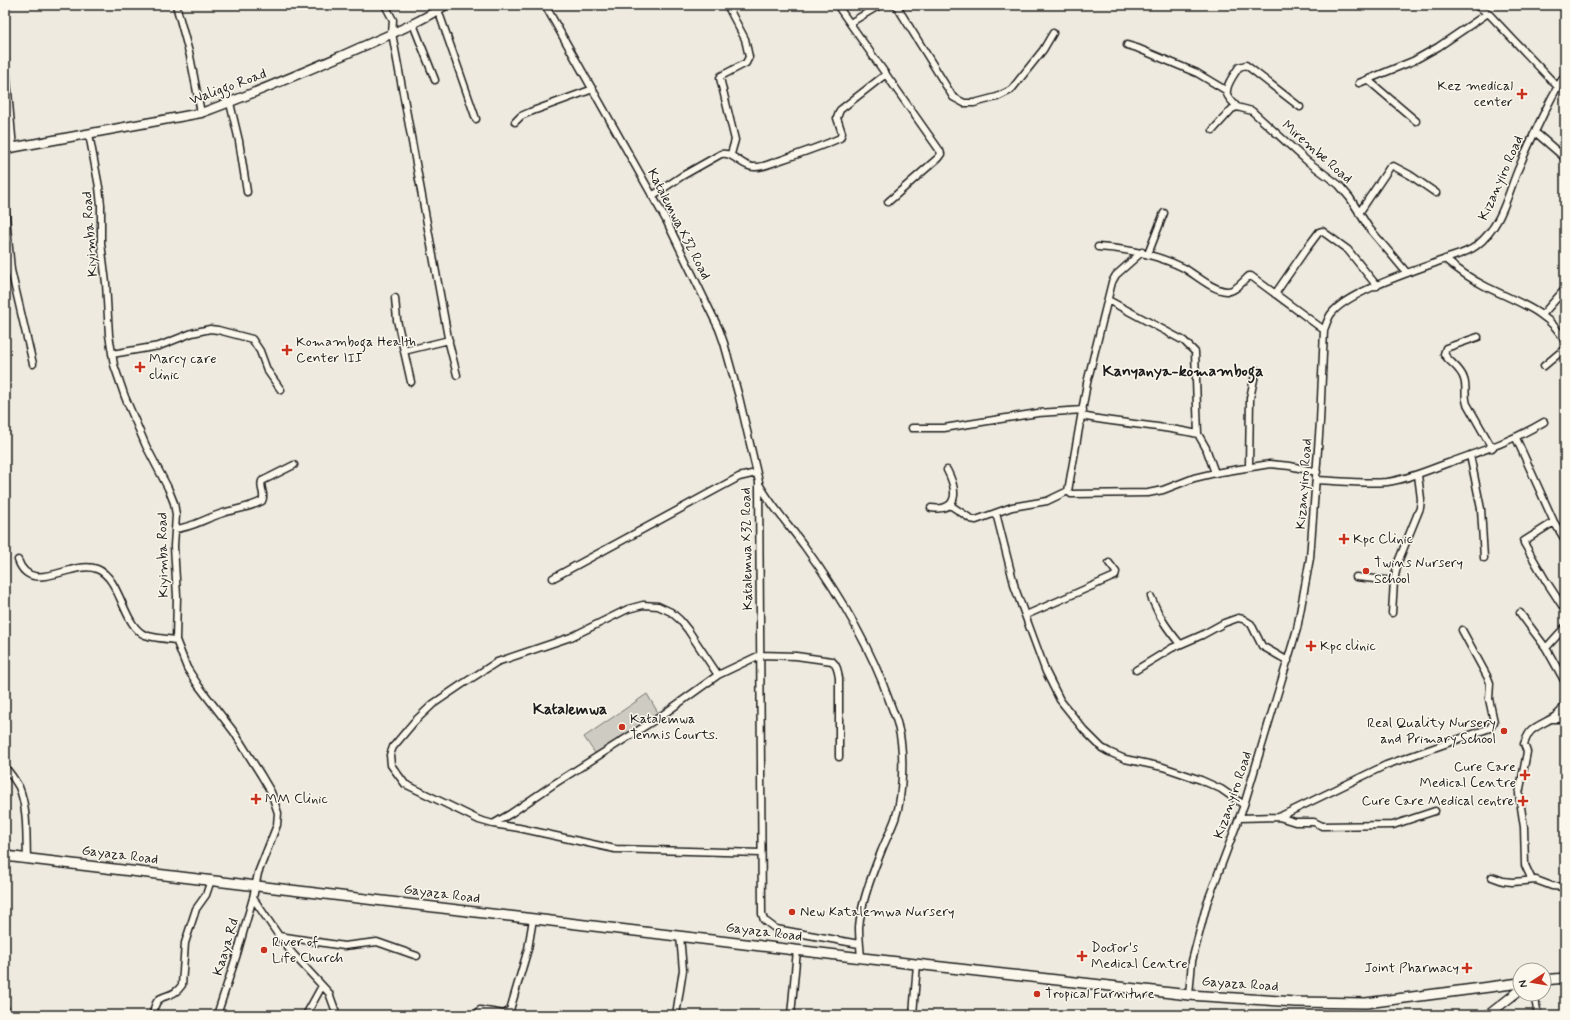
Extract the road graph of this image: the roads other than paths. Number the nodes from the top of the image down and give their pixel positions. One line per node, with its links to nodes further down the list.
1 (176, 5): 29 (street)
2 (385, 5): 15 (street)
3 (446, 5): 10 (street, Waliggo Road)
4 (545, 5): 24 (street, Katalemwa X32 Road)
5 (727, 5): 37 (street)
6 (837, 5): 12 (street)
7 (880, 5): 12 (street)
8 (896, 5): 14 (street)
9 (1475, 5): 11 (street)
10 (438, 10): 13 (street, Waliggo Road); 30 (street)
11 (1488, 13): 21 (street); 23 (street)
12 (850, 23): 18 (street)
13 (413, 24): 15 (street, Waliggo Road); 20 (street)
14 (1053, 33)
15 (392, 34): 26 (street, Waliggo Road); 58 (street)
16 (1127, 45): 25 (street)
17 (5, 58): 36 (street)
18 (886, 74): 37 (street); 42 (street)
19 (1565, 76): 23 (street, Kizanyiro Road)
20 (435, 80)
21 (1368, 80): 22 (street); 31 (street)
22 (1359, 84)
23 (1558, 86): 34 (street, Kizanyiro Road)
24 (593, 89): 32 (street); 41 (street, Katalemwa X32 Road)
25 (1227, 91): 27 (street); 28 (street)
26 (230, 103): 29 (street, Waliggo Road); 39 (street)
27 (1237, 107): 33 (street); 45 (street, Mirembe Road)
28 (1300, 107)
29 (201, 113): 35 (street, Waliggo Road)
30 (476, 119)
31 (1416, 121)
32 (515, 122)
33 (1213, 130)
34 (1535, 132): 38 (street); 48 (street, Kizanyiro Road)
35 (89, 134): 36 (street, Waliggo Road); 62 (street, Kiyimba Road)
36 (9, 148)
37 (731, 154): 41 (street)
38 (1565, 158)
39 (247, 192)
40 (1436, 193): 45 (street)
41 (652, 196): 80 (street, Katalemwa X32 Road)
42 (888, 202)
43 (5, 205): 63 (street)
44 (1164, 213): 47 (street)
45 (1359, 213): 49 (street, Mirembe Road)
46 (1098, 247): 47 (street)
47 (1145, 253): 52 (street); 54 (street)
48 (1445, 259): 49 (street, Kizanyiro Road); 55 (street)
49 (1407, 273): 50 (street, Kizanyiro Road)
50 (1377, 286): 52 (street); 56 (street, Kizanyiro Road)
51 (1565, 289): 55 (street)
52 (1274, 294): 56 (street)
53 (395, 298): 61 (street)
54 (1108, 300): 69 (street); 72 (street)
55 (1542, 315): 59 (street)
56 (1324, 330): 79 (street, Kizanyiro Road)
57 (1478, 337): 74 (street)
58 (449, 340): 61 (street); 66 (street)
59 (1565, 342)
60 (1565, 347): 64 (street)
61 (404, 351): 67 (street)
62 (112, 354): 68 (street); 90 (street, Kiyimba Road)
63 (33, 364)
64 (1544, 366)
65 (1256, 370): 77 (street)
66 (457, 375)
67 (411, 382)
68 (281, 390)
69 (1082, 413): 71 (street); 72 (street); 85 (street)
70 (1544, 422): 73 (street)
71 (912, 428)
72 (1198, 434): 81 (street)
73 (1516, 438): 74 (street); 89 (street)
74 (1492, 448): 75 (street)
75 (1470, 455): 82 (street); 92 (street)
76 (294, 466): 90 (street)
77 (1249, 467): 79 (street); 81 (street)
78 (947, 470): 86 (street)
79 (1317, 472): 83 (street, Kizanyiro Road)
80 (756, 473): 84 (street, Katalemwa X32 Road); 96 (street)
81 (1215, 473): 85 (street)
82 (1418, 475): 83 (street); 97 (street)
83 (1317, 480): 109 (street, Kizanyiro Road)
84 (759, 482): 108 (street, Katalemwa X32 Road); 135 (street)
85 (1068, 491): 88 (street)
86 (950, 505): 87 (street); 88 (street)
87 (931, 508)
88 (996, 514): 102 (street)
89 (1554, 522): 91 (street); 99 (street)
90 (175, 529): 105 (street, Kiyimba Road)
91 (1565, 540)
92 (1484, 558)
93 (18, 560): 105 (street)
94 (1110, 563): 102 (street)
95 (1356, 577): 97 (street)
96 (553, 578)
97 (1394, 581): 100 (street)
98 (1151, 597): 106 (street)
99 (1565, 610)
100 (1392, 612)
101 (1520, 613): 107 (street)
102 (1026, 615): 118 (street)
103 (1565, 627): 107 (street)
104 (1462, 630): 120 (street)
105 (176, 640): 129 (street, Kiyimba Road)
106 (1180, 644): 109 (street); 110 (street)
107 (1546, 648): 112 (street)
108 (760, 655): 111 (street); 116 (street); 123 (street, Katalemwa X32 Road)
109 (1288, 661): 118 (street, Kizanyiro Road)
110 (1136, 670)
111 (718, 675): 122 (street); 122 (street)
112 (1565, 682)
113 (1565, 702): 114 (street)
114 (1553, 719): 115 (street); 128 (street)
115 (1565, 719)
116 (839, 757)
117 (5, 766): 125 (street)
118 (1244, 804): 121 (street, Kizanyiro Road)
119 (1435, 811): 120 (street)
120 (1279, 817): 121 (street)
121 (1239, 818): 144 (street, Kizanyiro Road)
122 (493, 824): 123 (street)
123 (761, 853): 135 (street, Katalemwa X32 Road)
124 (5, 856): 125 (main road, Gayaza Road)
125 (27, 858): 127 (main road, Gayaza Road)
126 (1492, 877): 128 (street)
127 (211, 880): 129 (main road, Gayaza Road); 149 (street)
128 (1532, 880): 130 (street)
129 (256, 885): 131 (street, Kaaya Rd); 132 (main road, Gayaza Road)
130 (1565, 887)
131 (253, 898): 133 (street); 150 (street, Kaaya Rd)
132 (533, 919): 134 (main road, Gayaza Road); 153 (street)
133 (279, 936): 137 (street); 143 (street)
134 (680, 936): 136 (main road, Gayaza Road); 154 (street)
135 (860, 944): 138 (street)
136 (797, 950): 138 (main road, Gayaza Road); 155 (street)
137 (417, 956)
138 (861, 957): 139 (main road, Gayaza Road)
139 (917, 964): 144 (main road, Gayaza Road); 156 (street)
140 (1565, 978): 141 (main road)
141 (1552, 979)
142 (1512, 984): 144 (main road, Gayaza Road)
143 (322, 986): 151 (street); 152 (street)
144 (1189, 994)
145 (1512, 996): 157 (street)
146 (1536, 1002): 158 (street)
147 (5, 1008): 148 (street)
148 (8, 1015)
149 (153, 1015)
150 (217, 1015)
151 (306, 1015)
152 (337, 1015)
153 (476, 1015)
154 (676, 1015)
155 (791, 1015)
156 (913, 1015)
157 (1488, 1015)
158 (1538, 1015)

